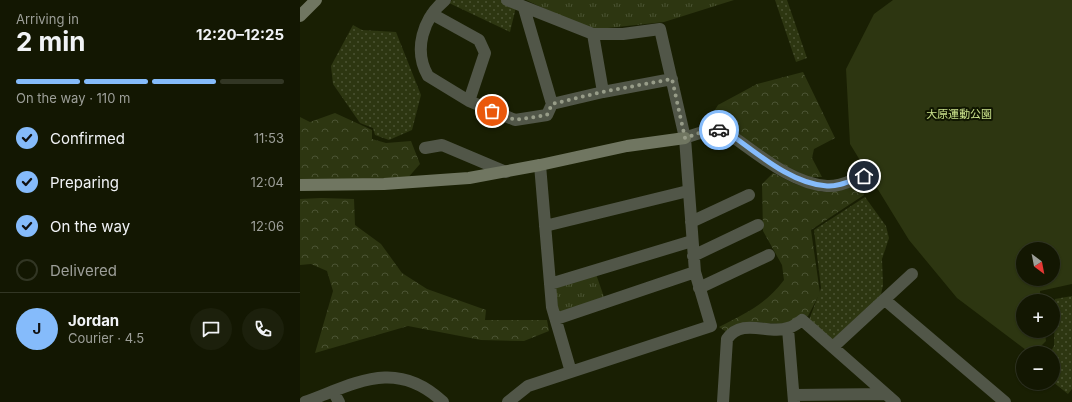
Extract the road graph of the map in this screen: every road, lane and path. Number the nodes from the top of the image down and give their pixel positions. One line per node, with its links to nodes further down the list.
1 (316, 0): 6 (street)
2 (445, 0): 5 (street)
3 (507, 0): 4 (street)
4 (524, 8): 7 (street); 11 (street)
5 (432, 14): 10 (street); 10 (street)
6 (300, 16)
7 (593, 34): 8 (street); 9 (street)
8 (672, 79): 9 (street); 12 (street)
9 (602, 92): 11 (street)
10 (469, 101): 11 (street)
11 (552, 104)
12 (685, 138): 14 (street); 16 (street); 18 (street)
13 (425, 148): 15 (street)
14 (540, 165): 15 (street); 22 (street)
15 (506, 172): 17 (street)
16 (864, 176)
17 (300, 185)
18 (688, 191): 20 (street); 22 (street)
19 (750, 195): 20 (street)
20 (690, 222): 23 (street)
21 (758, 225): 25 (street)
22 (545, 226): 28 (street)
23 (692, 241): 25 (street); 28 (street)
24 (769, 255): 29 (street)
25 (693, 256): 26 (street)
26 (694, 272): 29 (street); 31 (street)
27 (912, 274): 30 (street)
28 (550, 284): 31 (street)
29 (699, 288): 34 (street)
30 (885, 300): 33 (street); 42 (street)
31 (556, 319): 34 (street)
32 (788, 328): 33 (street); 37 (street); 41 (street)
33 (833, 347): 36 (street)
34 (571, 372): 40 (street)
35 (336, 397): 38 (street); 39 (street)
36 (891, 398): 37 (street)
37 (794, 399)
38 (306, 402)
39 (443, 402)
40 (508, 402)
41 (723, 402)
42 (1005, 402)

